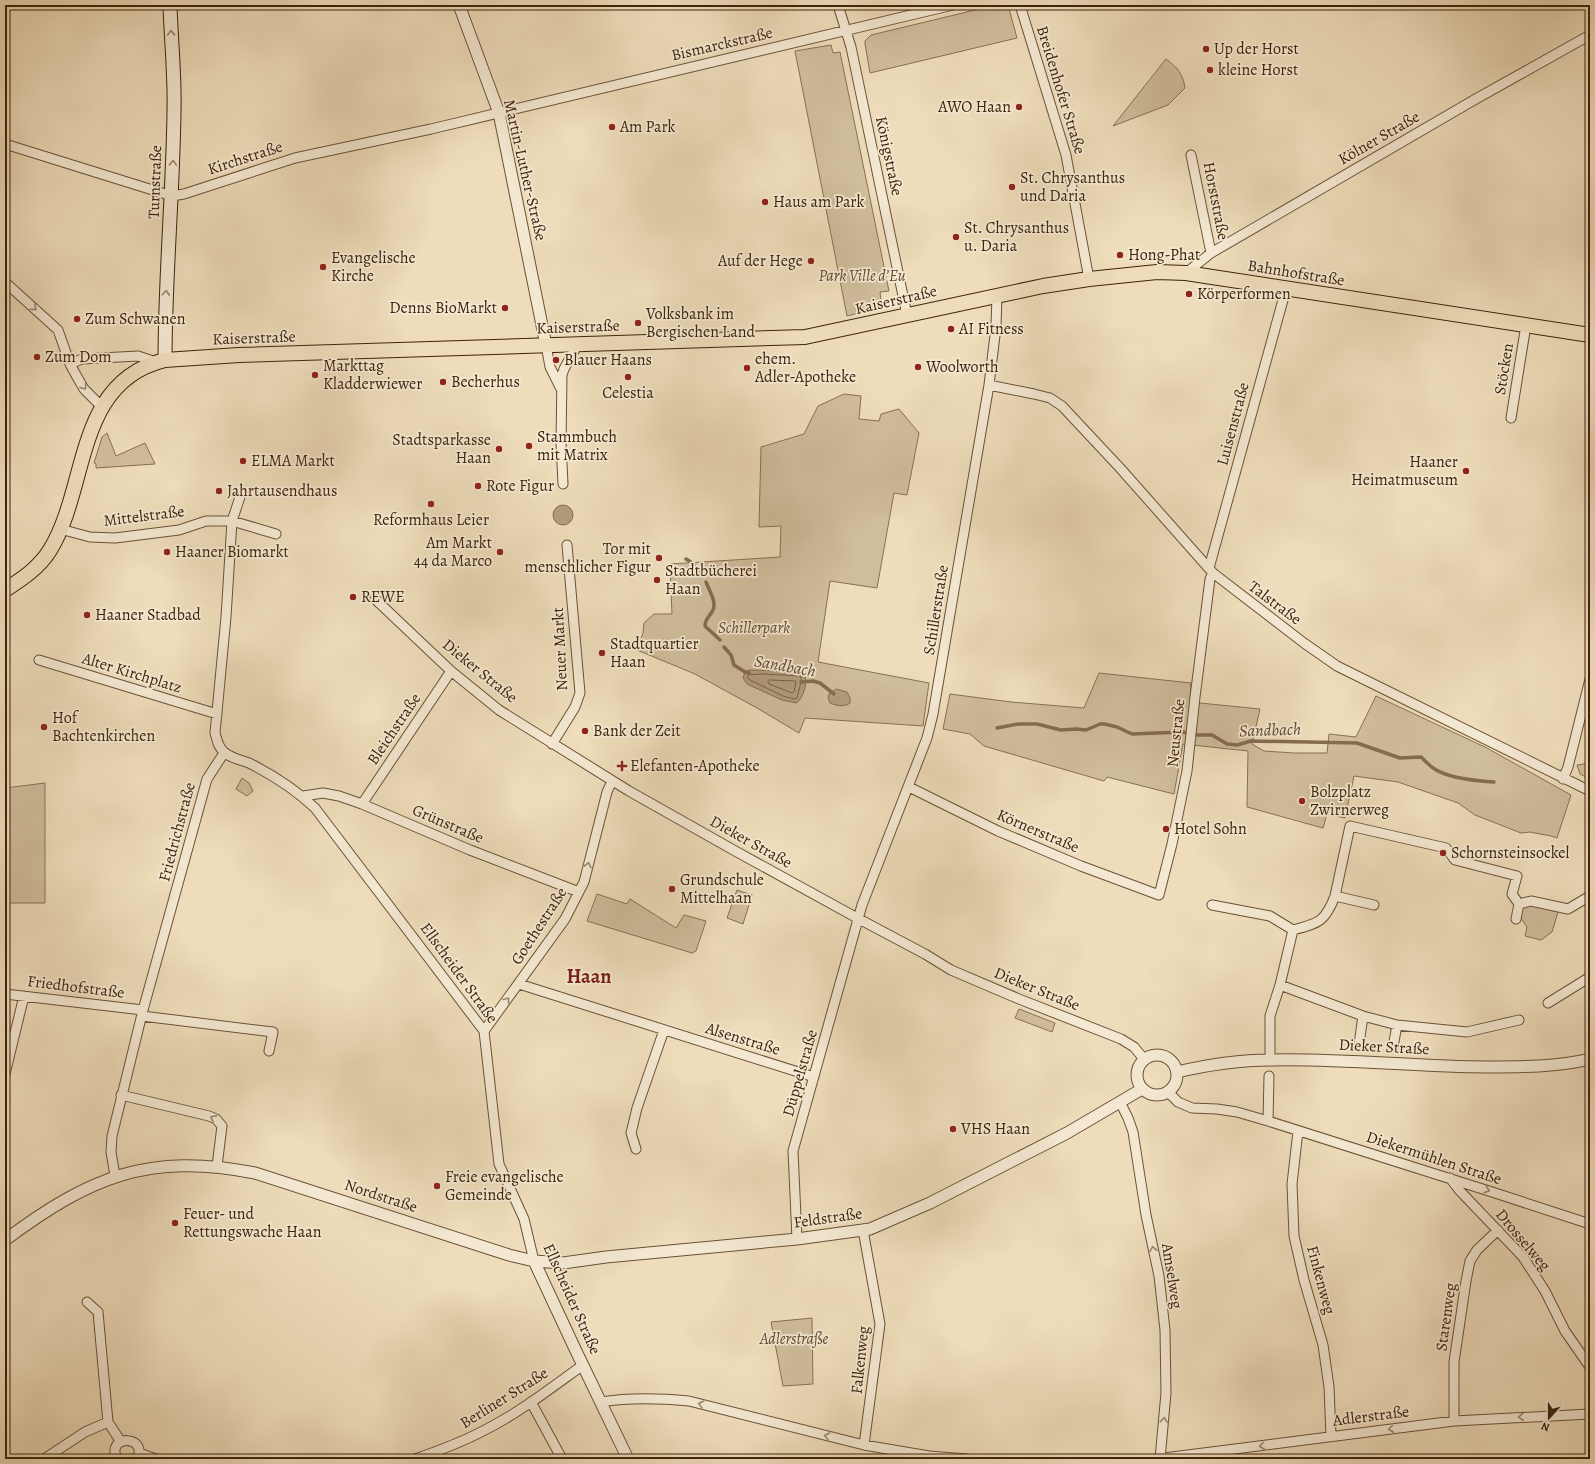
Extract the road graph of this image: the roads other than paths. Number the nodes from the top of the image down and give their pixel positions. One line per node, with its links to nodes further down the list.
1 (170, 5): 11 (main road, Turnstraße, one-way to 1)
2 (459, 5): 8 (street, Martin-Luther-Straße)
3 (838, 5): 6 (street, Königstraße)
4 (953, 5): 6 (street, Bismarckstraße)
5 (1020, 5): 14 (street, Breidenhofer Straße)
6 (846, 31): 8 (street, Bismarckstraße); 18 (street, Königstraße)
7 (1590, 35): 12 (street, Kölner Straße)
8 (499, 113): 11 (street, Kirchstraße); 22 (street, Martin-Luther-Straße)
9 (5, 144): 11 (street)
10 (1191, 154): 12 (street, Horststraße)
11 (172, 196): 23 (main road, Turnstraße, one-way to 11)
12 (1211, 253): 13 (street, Kölner Straße)
13 (1186, 273): 14 (main road, Bahnhofstraße); 16 (main road, Bahnhofstraße)
14 (1089, 279): 17 (main road, Bahnhofstraße)
15 (5, 282): 24 (street, one-way to 24)
16 (1286, 289): 19 (main road, Bahnhofstraße); 35 (street, Luisenstraße)
17 (997, 295): 18 (main road, Kaiserstraße); 25 (street, Schillerstraße)
18 (907, 315): 21 (main road, Kaiserstraße)
19 (1526, 325): 20 (main road, Bahnhofstraße); 28 (street, Stöcken)
20 (1590, 335)
21 (578, 344): 22 (main road, Kaiserstraße); 26 (street)
22 (546, 346): 23 (main road, Kaiserstraße); 26 (street)
23 (160, 361): 24 (street, Kaiserstraße); 27 (main road, Kaiserstraße)
24 (70, 364): 27 (street, one-way to 27)
25 (989, 385): 35 (street, Talstraße); 46 (street, Schillerstraße)
26 (562, 391): 29 (street)
27 (102, 407): 32 (main road, Kaiserstraße)
28 (1511, 418)
29 (563, 484)
30 (240, 497): 31 (street)
31 (232, 521): 32 (street, Mittelstraße); 33 (street); 41 (street)
32 (60, 530): 36 (main road, Kaiserstraße)
33 (276, 534)
34 (568, 544): 42 (street, Neuer Markt)
35 (1211, 571): 44 (street, Talstraße); 51 (street, Neustraße)
36 (5, 590)
37 (375, 599): 39 (street, Dieker Straße)
38 (39, 660): 41 (street, Alter Kirchplatz)
39 (451, 671): 42 (street, Dieker Straße); 49 (street, Bleichstraße)
40 (1590, 678): 44 (street)
41 (217, 714): 43 (street)
42 (552, 744): 45 (street, Dieker Straße)
43 (224, 753): 48 (street, Ellscheider Straße); 66 (street, Friedrichstraße)
44 (1563, 779): 47 (street, Talstraße)
45 (612, 781): 50 (street, Goethestraße, one-way to 45); 57 (street, Dieker Straße)
46 (909, 787): 51 (street, Körnerstraße); 57 (street, Schillerstraße)
47 (1590, 791)
48 (303, 796): 49 (street, Grünstraße); 71 (street, Ellscheider Straße)
49 (362, 804): 50 (street, Grünstraße)
50 (579, 892): 61 (street, Goethestraße)
51 (1159, 895)
52 (1335, 896): 54 (street); 56 (street); 59 (street)
53 (1590, 896): 54 (street)
54 (1519, 904): 58 (street)
55 (1212, 905): 59 (street)
56 (1374, 905)
57 (859, 919): 75 (street, Dieker Straße); 81 (street, Düppelstraße)
58 (1516, 919)
59 (1293, 930): 62 (street)
60 (1590, 977): 65 (street)
61 (519, 984): 70 (street, Alsenstraße); 71 (street, Goethestraße, one-way to 61)
62 (1280, 985): 67 (street); 77 (street)
63 (5, 994): 64 (street, Friedhofstraße)
64 (24, 996): 66 (street, Friedhofstraße); 79 (street)
65 (1548, 1003)
66 (142, 1013): 74 (street, Friedhofstraße); 84 (street, Friedrichstraße)
67 (1363, 1016): 69 (street); 72 (street)
68 (1520, 1020): 69 (street)
69 (1397, 1025): 73 (street)
70 (664, 1030): 81 (street, Alsenstraße); 88 (street)
71 (484, 1032): 97 (street, Ellscheider Straße)
72 (1359, 1044)
73 (1393, 1047)
74 (269, 1051)
75 (1144, 1059): 78 (street); 82 (street)
76 (1590, 1059): 77 (street, Dieker Straße)
77 (1270, 1060): 78 (street, Dieker Straße)
78 (1177, 1072): 83 (street)
79 (5, 1074)
80 (1269, 1076): 86 (street)
81 (814, 1077): 95 (street, Düppelstraße)
82 (1142, 1089): 83 (street); 85 (street, Feldstraße)
83 (1168, 1092): 86 (street, Diekermühlen Straße)
84 (121, 1095): 89 (street, one-way to 84); 90 (street, Friedrichstraße)
85 (1120, 1102): 93 (street, Feldstraße); 119 (street, Amselweg, one-way to 85)
86 (1268, 1121): 87 (street, Diekermühlen Straße)
87 (1298, 1130): 91 (street, Diekermühlen Straße); 106 (street, Finkenweg)
88 (636, 1149)
89 (217, 1166): 90 (street, Nordstraße); 97 (street, Nordstraße)
90 (115, 1176): 96 (street, Nordstraße)
91 (1450, 1178): 92 (street, Diekermühlen Straße, one-way to 92); 94 (street, Drosselweg)
92 (1590, 1224)
93 (863, 1230): 95 (street, Feldstraße); 108 (street, Falkenweg)
94 (1498, 1230): 100 (street, Drosselweg); 104 (street, Starenweg)
95 (797, 1239): 97 (street, Feldstraße)
96 (5, 1240)
97 (534, 1261): 99 (street, Ellscheider Straße)
98 (88, 1302): 105 (street)
99 (583, 1364): 101 (street, Berliner Straße); 102 (street, Ellscheider Straße)
100 (1590, 1367)
101 (531, 1402): 110 (street, Berliner Straße); 115 (street)
102 (601, 1402): 108 (street, one-way to 102); 116 (street, Ellscheider Straße)
103 (1590, 1414): 104 (street, Adlerstraße, one-way to 104)
104 (1454, 1421): 106 (street, Adlerstraße, one-way to 106)
105 (108, 1422): 107 (street); 111 (street)
106 (1331, 1436): 119 (street, Adlerstraße, one-way to 119)
107 (121, 1442): 109 (street); 112 (street)
108 (864, 1445): 117 (street)
109 (138, 1456): 113 (street)
110 (435, 1456): 114 (street, Berliner Straße)
111 (44, 1459)
112 (117, 1459)
113 (156, 1459)
114 (415, 1459)
115 (562, 1459)
116 (628, 1459)
117 (967, 1459)
118 (1156, 1459): 119 (street, Adlerstraße)
119 (1160, 1459)

